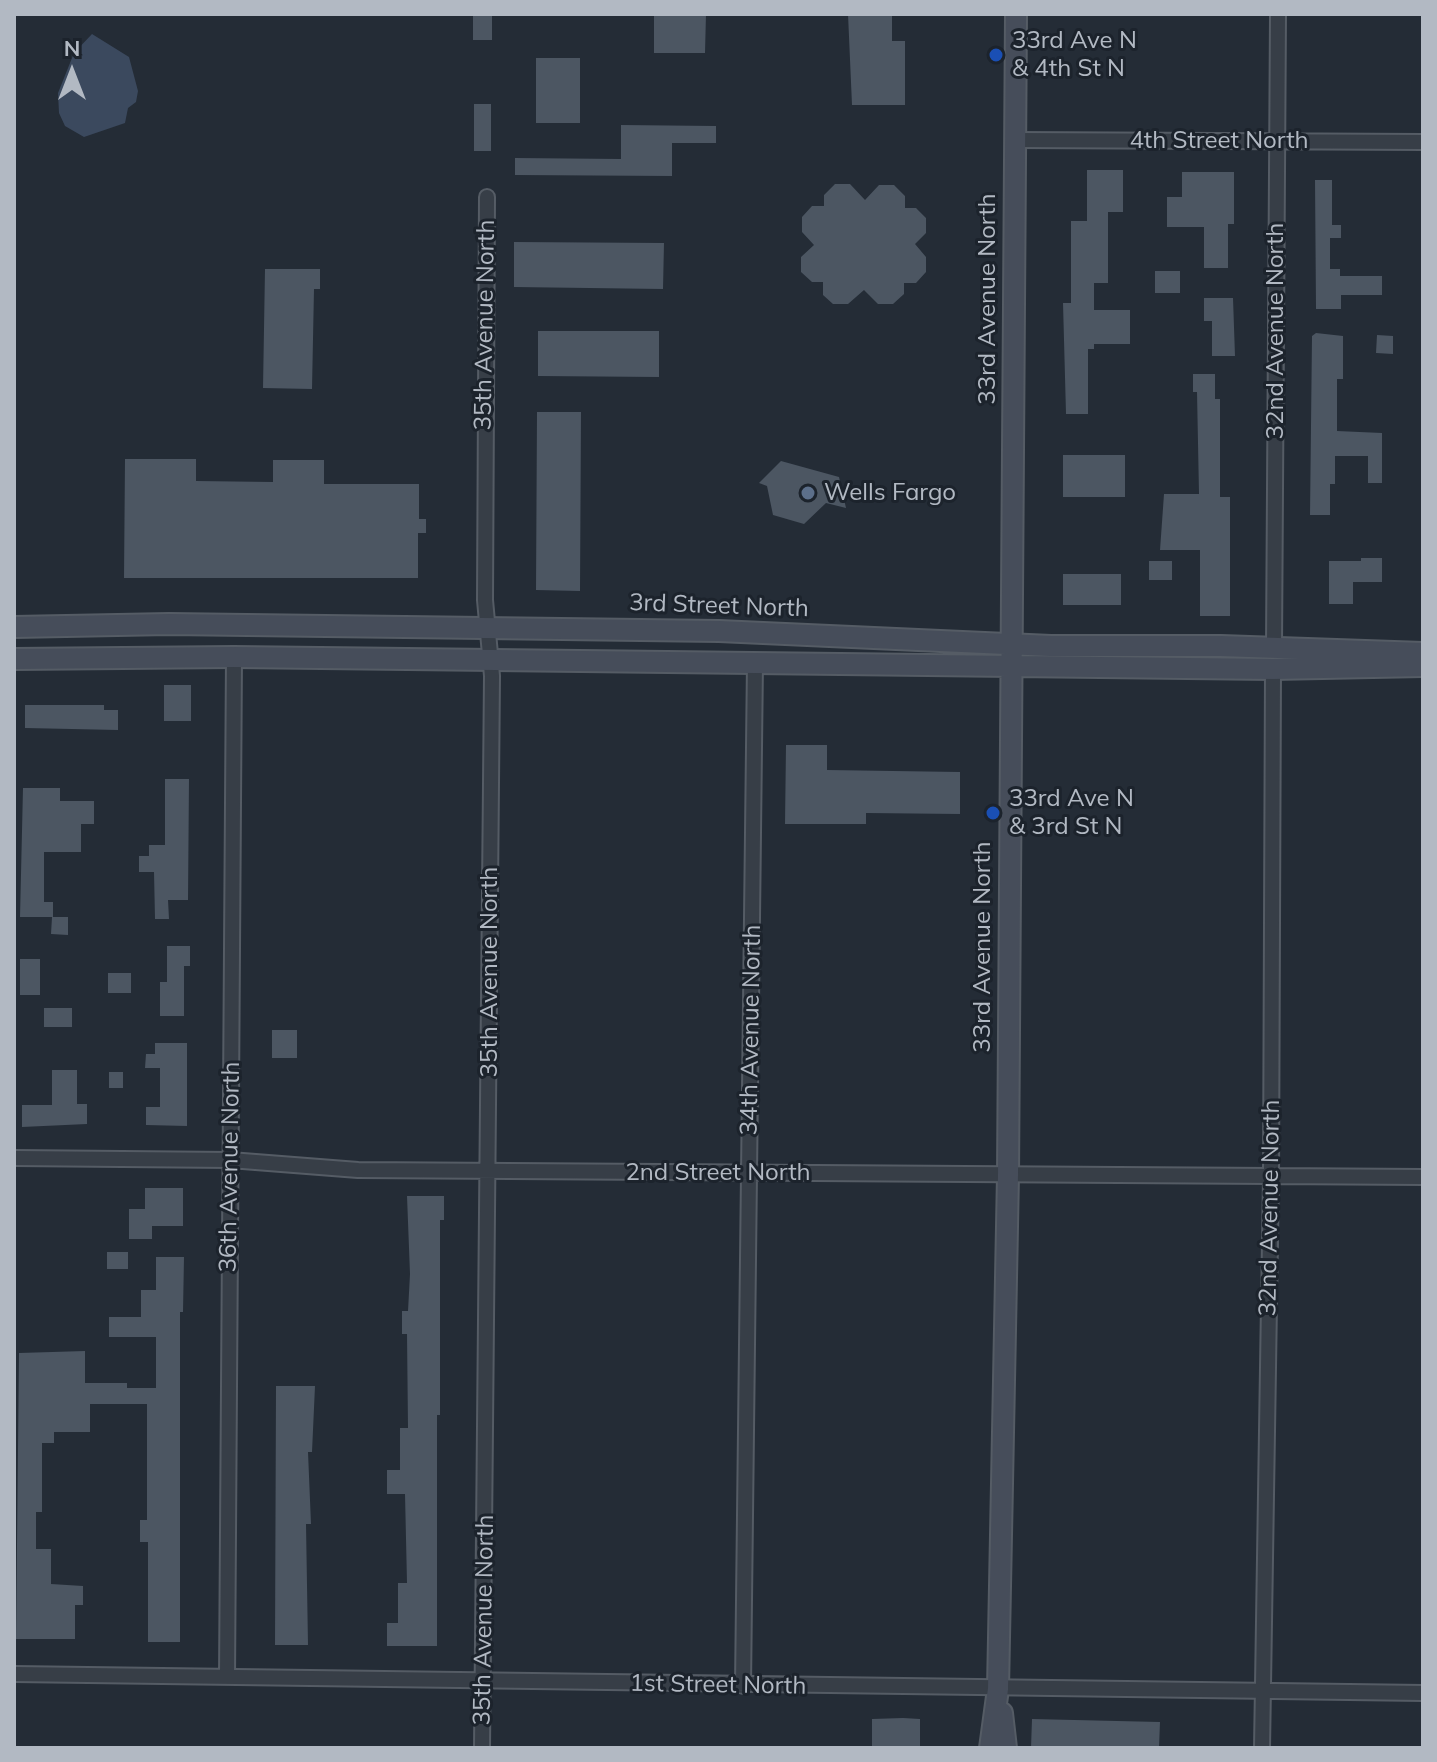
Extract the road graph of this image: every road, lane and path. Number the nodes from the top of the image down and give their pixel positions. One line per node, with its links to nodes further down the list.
1 (1016, 14): 3 (main road, 33rd Avenue North)
2 (1278, 14): 4 (street, 32nd Avenue North)
3 (1015, 140): 4 (street, 4th Street North); 11 (main road, 33rd Avenue North)
4 (1277, 141): 5 (street, 4th Street North); 9 (street, 32nd Avenue North)
5 (1423, 142)
6 (487, 197): 8 (street, 35th Avenue North)
7 (14, 627): 8 (main road, 3rd Street North)
8 (485, 627): 11 (main road, 3rd Street North); 14 (street, 35th Avenue North)
9 (1274, 647): 10 (main road, 3rd Street North); 11 (main road, 3rd Street North)
10 (1423, 653)
11 (1011, 654): 15 (main road, 3rd Street North); 17 (main road, 3rd Street North); 22 (main road, 33rd Avenue North)
12 (234, 657): 13 (main road, 3rd Street North); 14 (main road, 3rd Street North); 19 (street, 36th Avenue North)
13 (14, 659)
14 (492, 662): 15 (main road, 3rd Street North); 20 (street, 35th Avenue North)
15 (755, 662): 21 (street, 34th Avenue North)
16 (1423, 666): 17 (main road, 3rd Street North)
17 (1273, 669): 23 (street, 32nd Avenue North)
18 (14, 1158): 19 (street, 2nd Street North)
19 (230, 1160): 20 (street, 2nd Street North); 26 (street, 36th Avenue North)
20 (489, 1171): 21 (street, 2nd Street North); 27 (street, 35th Avenue North)
21 (749, 1173): 22 (street, 2nd Street North); 28 (street, 34th Avenue North)
22 (1008, 1175): 23 (street, 2nd Street North); 29 (main road, 33rd Avenue North)
23 (1271, 1177): 24 (street, 2nd Street North); 30 (street, 32nd Avenue North)
24 (1423, 1177)
25 (14, 1674): 26 (street, 1st Street North)
26 (227, 1677): 27 (street, 1st Street North)
27 (482, 1681): 28 (street, 1st Street North); 32 (street, 35th Avenue North)
28 (743, 1686): 29 (street, 1st Street North)
29 (998, 1689): 30 (street, 1st Street North); 33 (main road, 33rd Avenue North); 34 (main road, 33rd Avenue North)
30 (1263, 1692): 31 (street, 1st Street North); 35 (street, 32nd Avenue North)
31 (1423, 1693)
32 (482, 1748)
33 (990, 1748)
34 (1006, 1748)
35 (1262, 1748)

